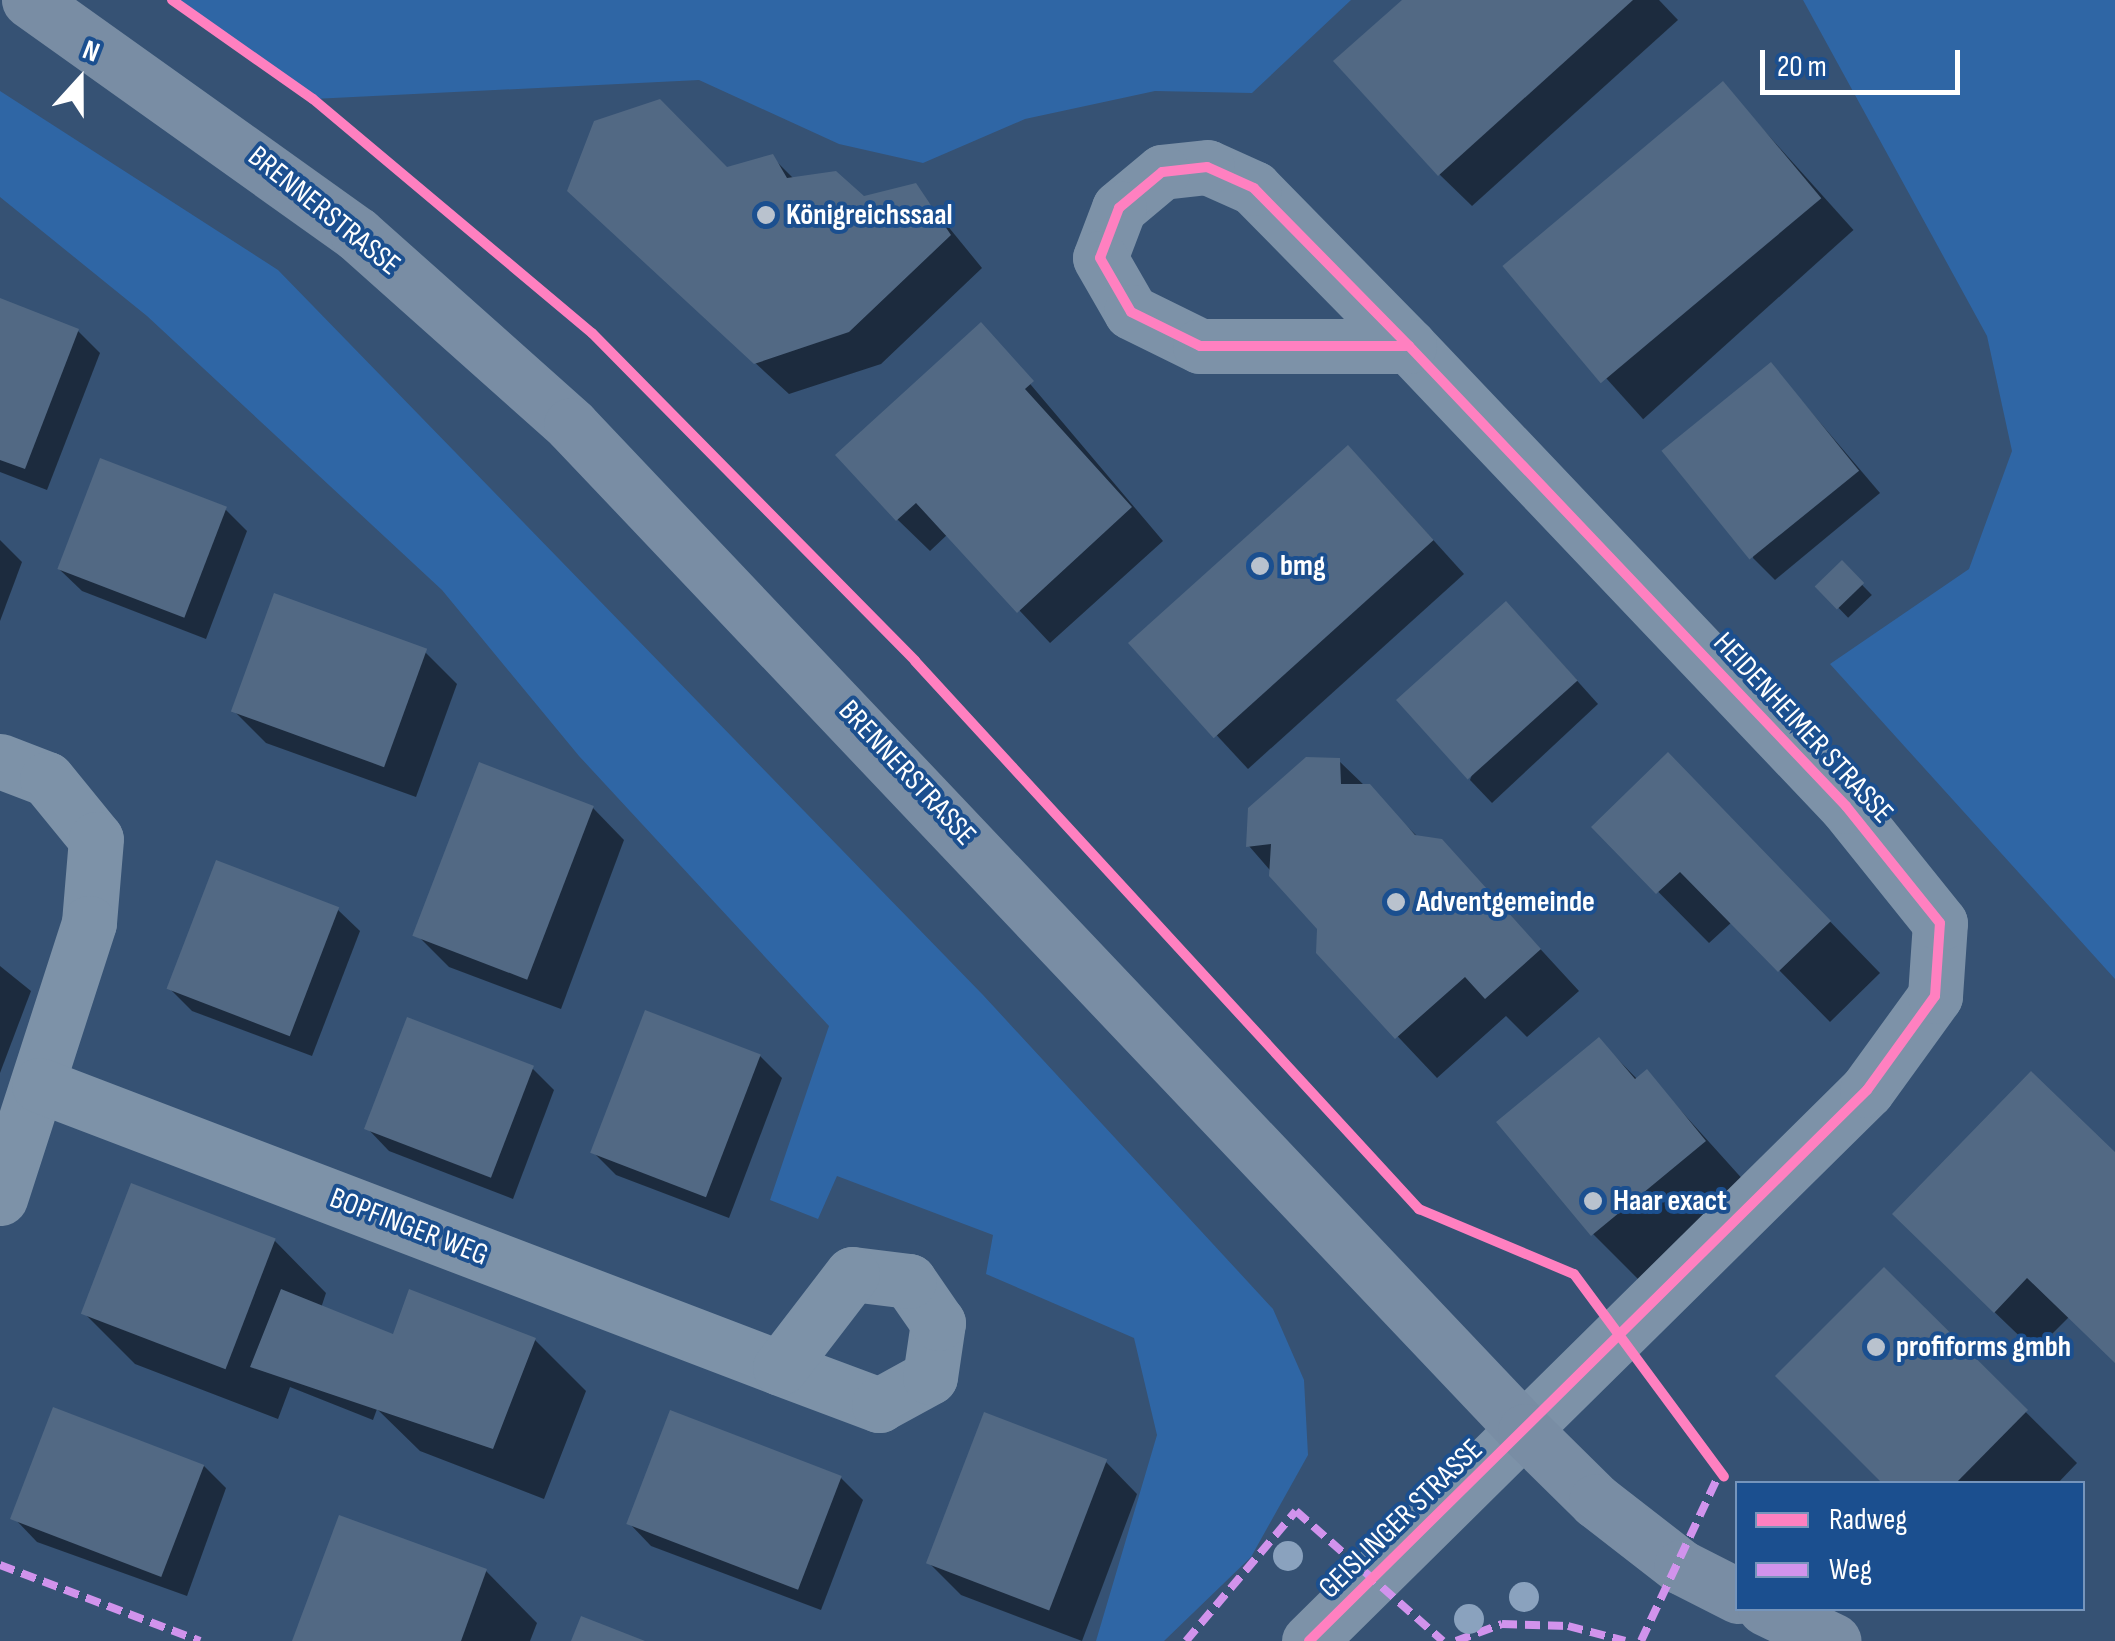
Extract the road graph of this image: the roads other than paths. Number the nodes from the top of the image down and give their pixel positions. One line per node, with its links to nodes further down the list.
1 (29, 0): 7 (main road, BRENNERSTRASSE)
2 (1409, 346): 2 (street, HEIDENHEIMER STRASSE); 7 (street, HEIDENHEIMER STRASSE)
3 (0, 760): 4 (street)
4 (39, 1085): 5 (street); 6 (street, BOPFINGER WEG)
5 (0, 1198)
6 (780, 1368)
7 (1525, 1431): 8 (main road, BRENNERSTRASSE); 10 (street, GEISLINGER STRASSE)
8 (1735, 1594)
9 (1771, 1611): 11 (main road)
10 (1309, 1641)
11 (1834, 1641)

